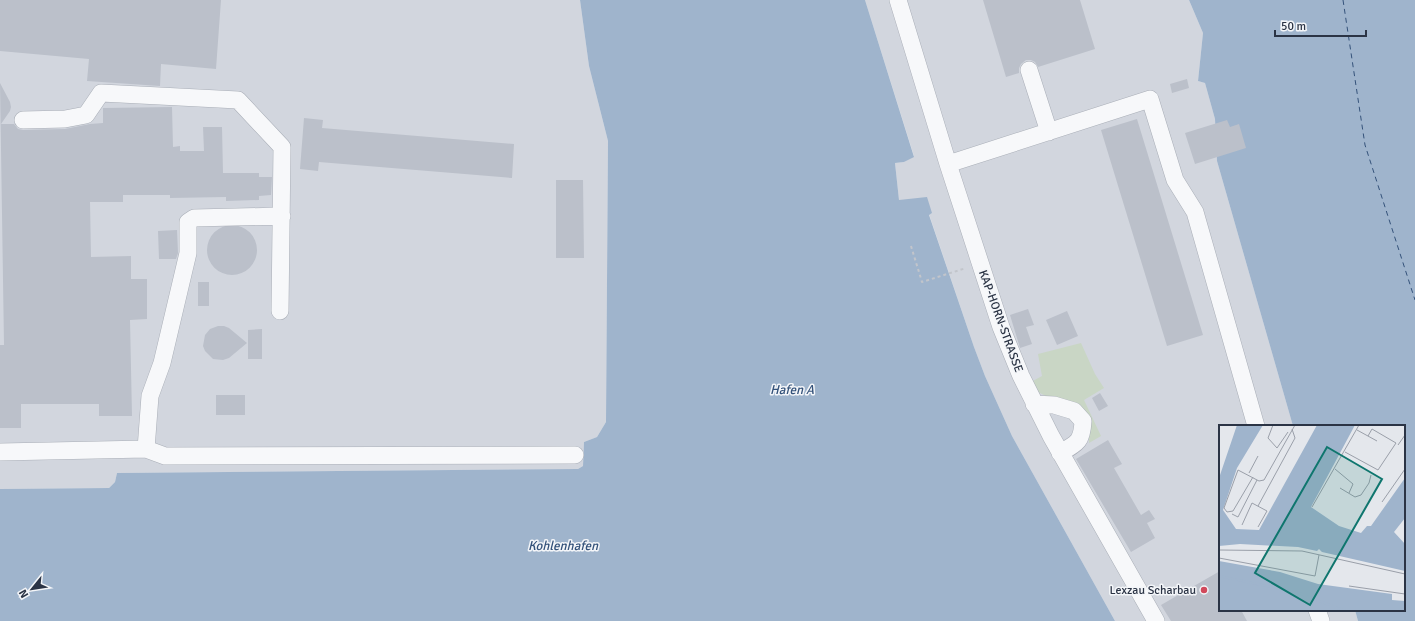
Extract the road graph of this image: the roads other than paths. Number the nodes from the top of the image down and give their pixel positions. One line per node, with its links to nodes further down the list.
1 (898, 0): 5 (street, KAP-HORN-STRASSE)
2 (1028, 70): 4 (street)
3 (23, 120): 6 (street)
4 (1049, 132): 5 (street); 9 (street)
5 (948, 164): 8 (street, KAP-HORN-STRASSE)
6 (282, 216): 7 (street); 10 (street)
7 (280, 311)
8 (1034, 404): 12 (street, KAP-HORN-STRASSE); 12 (street)
9 (1256, 425)
10 (146, 449): 11 (street); 13 (street)
11 (0, 452)
12 (1060, 453): 15 (street, KAP-HORN-STRASSE)
13 (575, 455)
14 (1317, 611): 16 (street)
15 (1156, 621)
16 (1321, 621)

